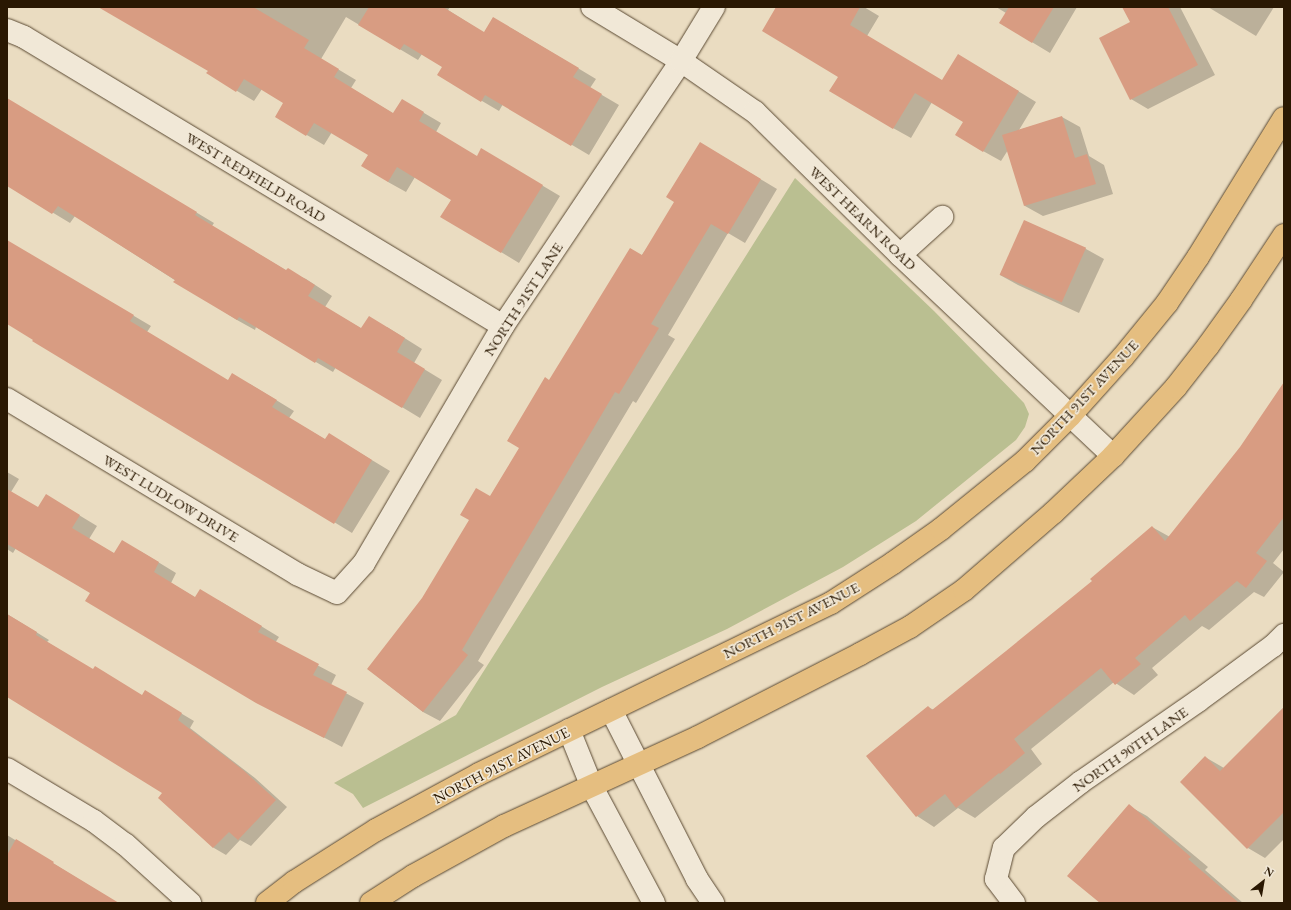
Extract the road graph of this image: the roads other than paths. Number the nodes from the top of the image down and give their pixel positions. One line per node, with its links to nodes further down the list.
1 (592, 7): 4 (street, WEST HEARN ROAD)
2 (714, 7): 4 (street, NORTH 91ST LANE)
3 (7, 30): 9 (street, WEST REDFIELD ROAD)
4 (681, 61): 8 (street, WEST HEARN ROAD); 9 (street, NORTH 91ST LANE)
5 (1284, 118): 11 (main road, NORTH 91ST AVENUE)
6 (942, 217): 8 (street)
7 (1284, 235): 12 (main road)
8 (900, 255): 11 (street, WEST HEARN ROAD)
9 (503, 326): 13 (street, NORTH 91ST LANE)
10 (7, 399): 13 (street, WEST LUDLOW DRIVE)
11 (1070, 416): 12 (street, WEST HEARN ROAD); 15 (main road, NORTH 91ST AVENUE)
12 (1114, 456): 17 (main road)
13 (337, 593)
14 (1284, 635): 25 (street, NORTH 90TH LANE)
15 (611, 710): 16 (main road, NORTH 91ST AVENUE); 17 (street)
16 (569, 730): 19 (street); 21 (main road, NORTH 91ST AVENUE)
17 (638, 765): 19 (main road); 24 (street)
18 (7, 769): 20 (street)
19 (592, 787): 22 (main road); 23 (street)
20 (190, 903)
21 (267, 903)
22 (371, 903)
23 (654, 903)
24 (713, 903)
25 (1014, 903)

